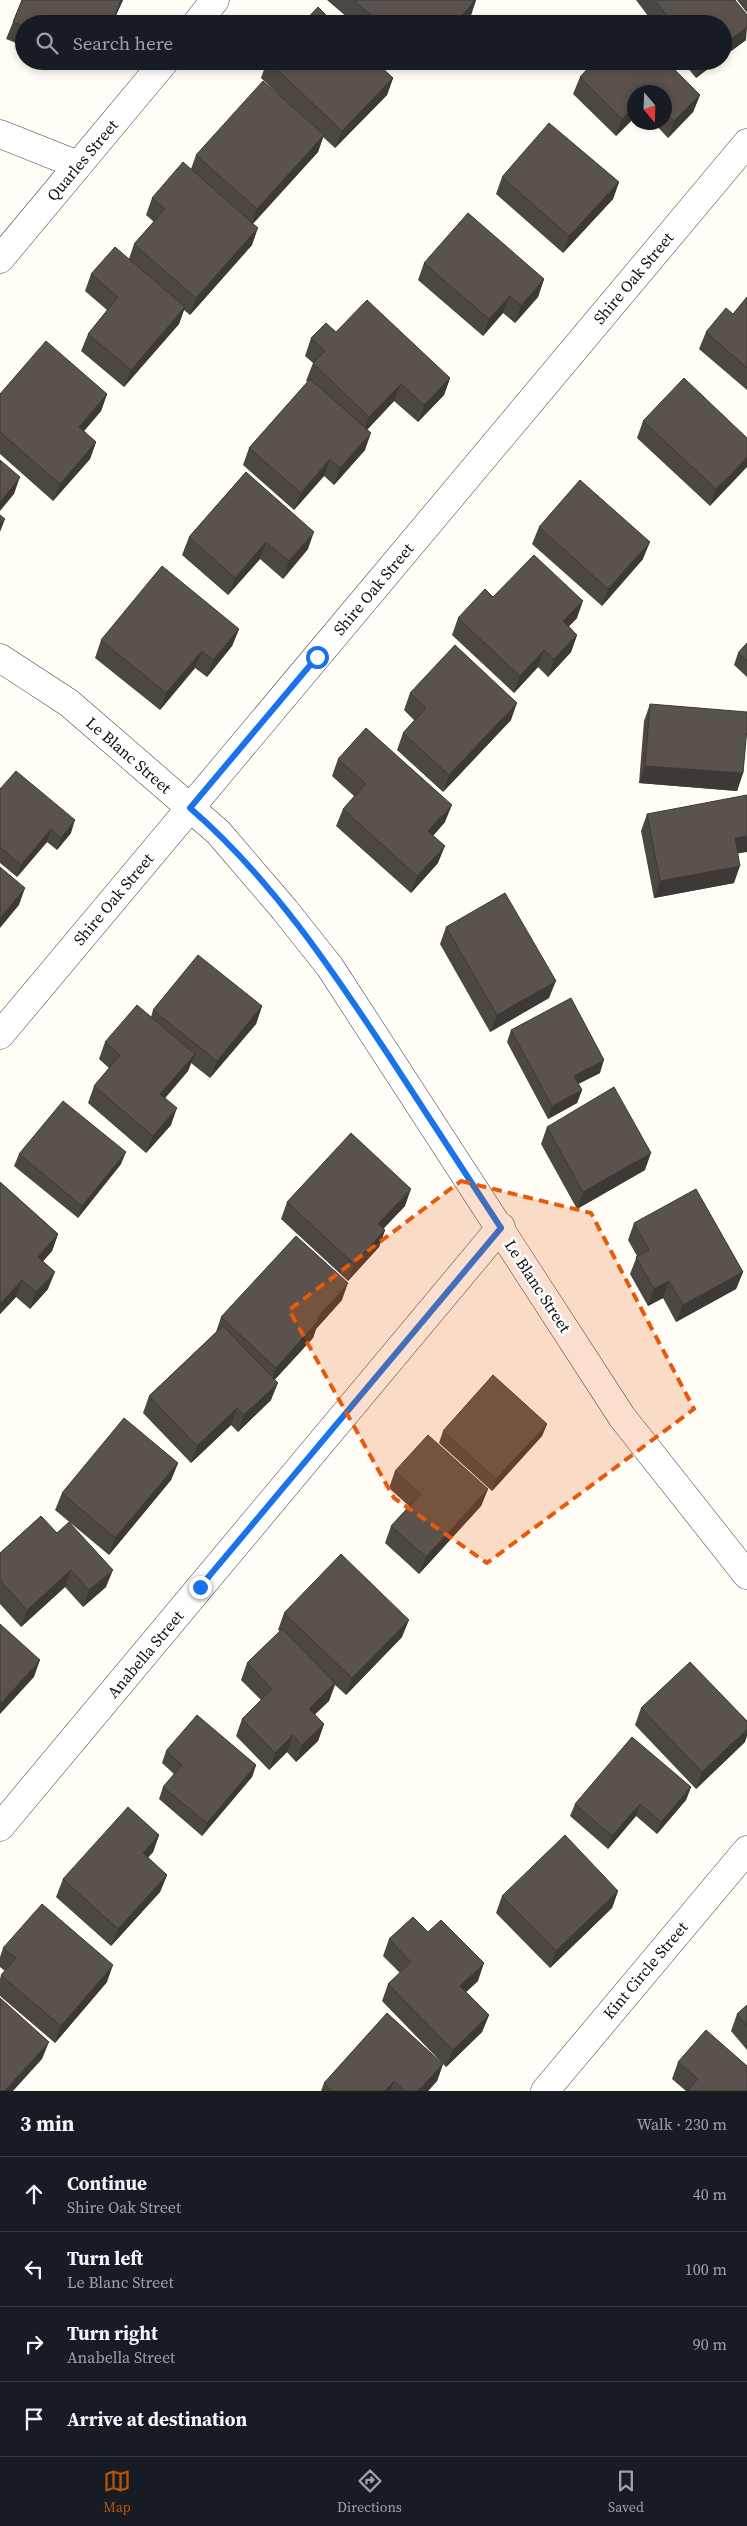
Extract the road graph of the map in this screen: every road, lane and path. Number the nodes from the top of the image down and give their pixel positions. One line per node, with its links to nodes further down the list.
1 (216, 0): 2 (street)
2 (204, 15)
3 (157, 70): 6 (street, Quarles Street)
4 (0, 134): 6 (street)
5 (747, 143): 9 (street, Shire Oak Street)
6 (78, 165): 7 (street, Quarles Street)
7 (0, 258)
8 (0, 658): 9 (street, Le Blanc Street)
9 (190, 808): 10 (street, Shire Oak Street); 11 (street, Le Blanc Street)
10 (0, 1035)
11 (501, 1228): 12 (street, Le Blanc Street); 13 (street, Anabella Street)
12 (747, 1575)
13 (0, 1827)
14 (747, 1850): 15 (street, Kint Circle Street)
15 (544, 2091)

